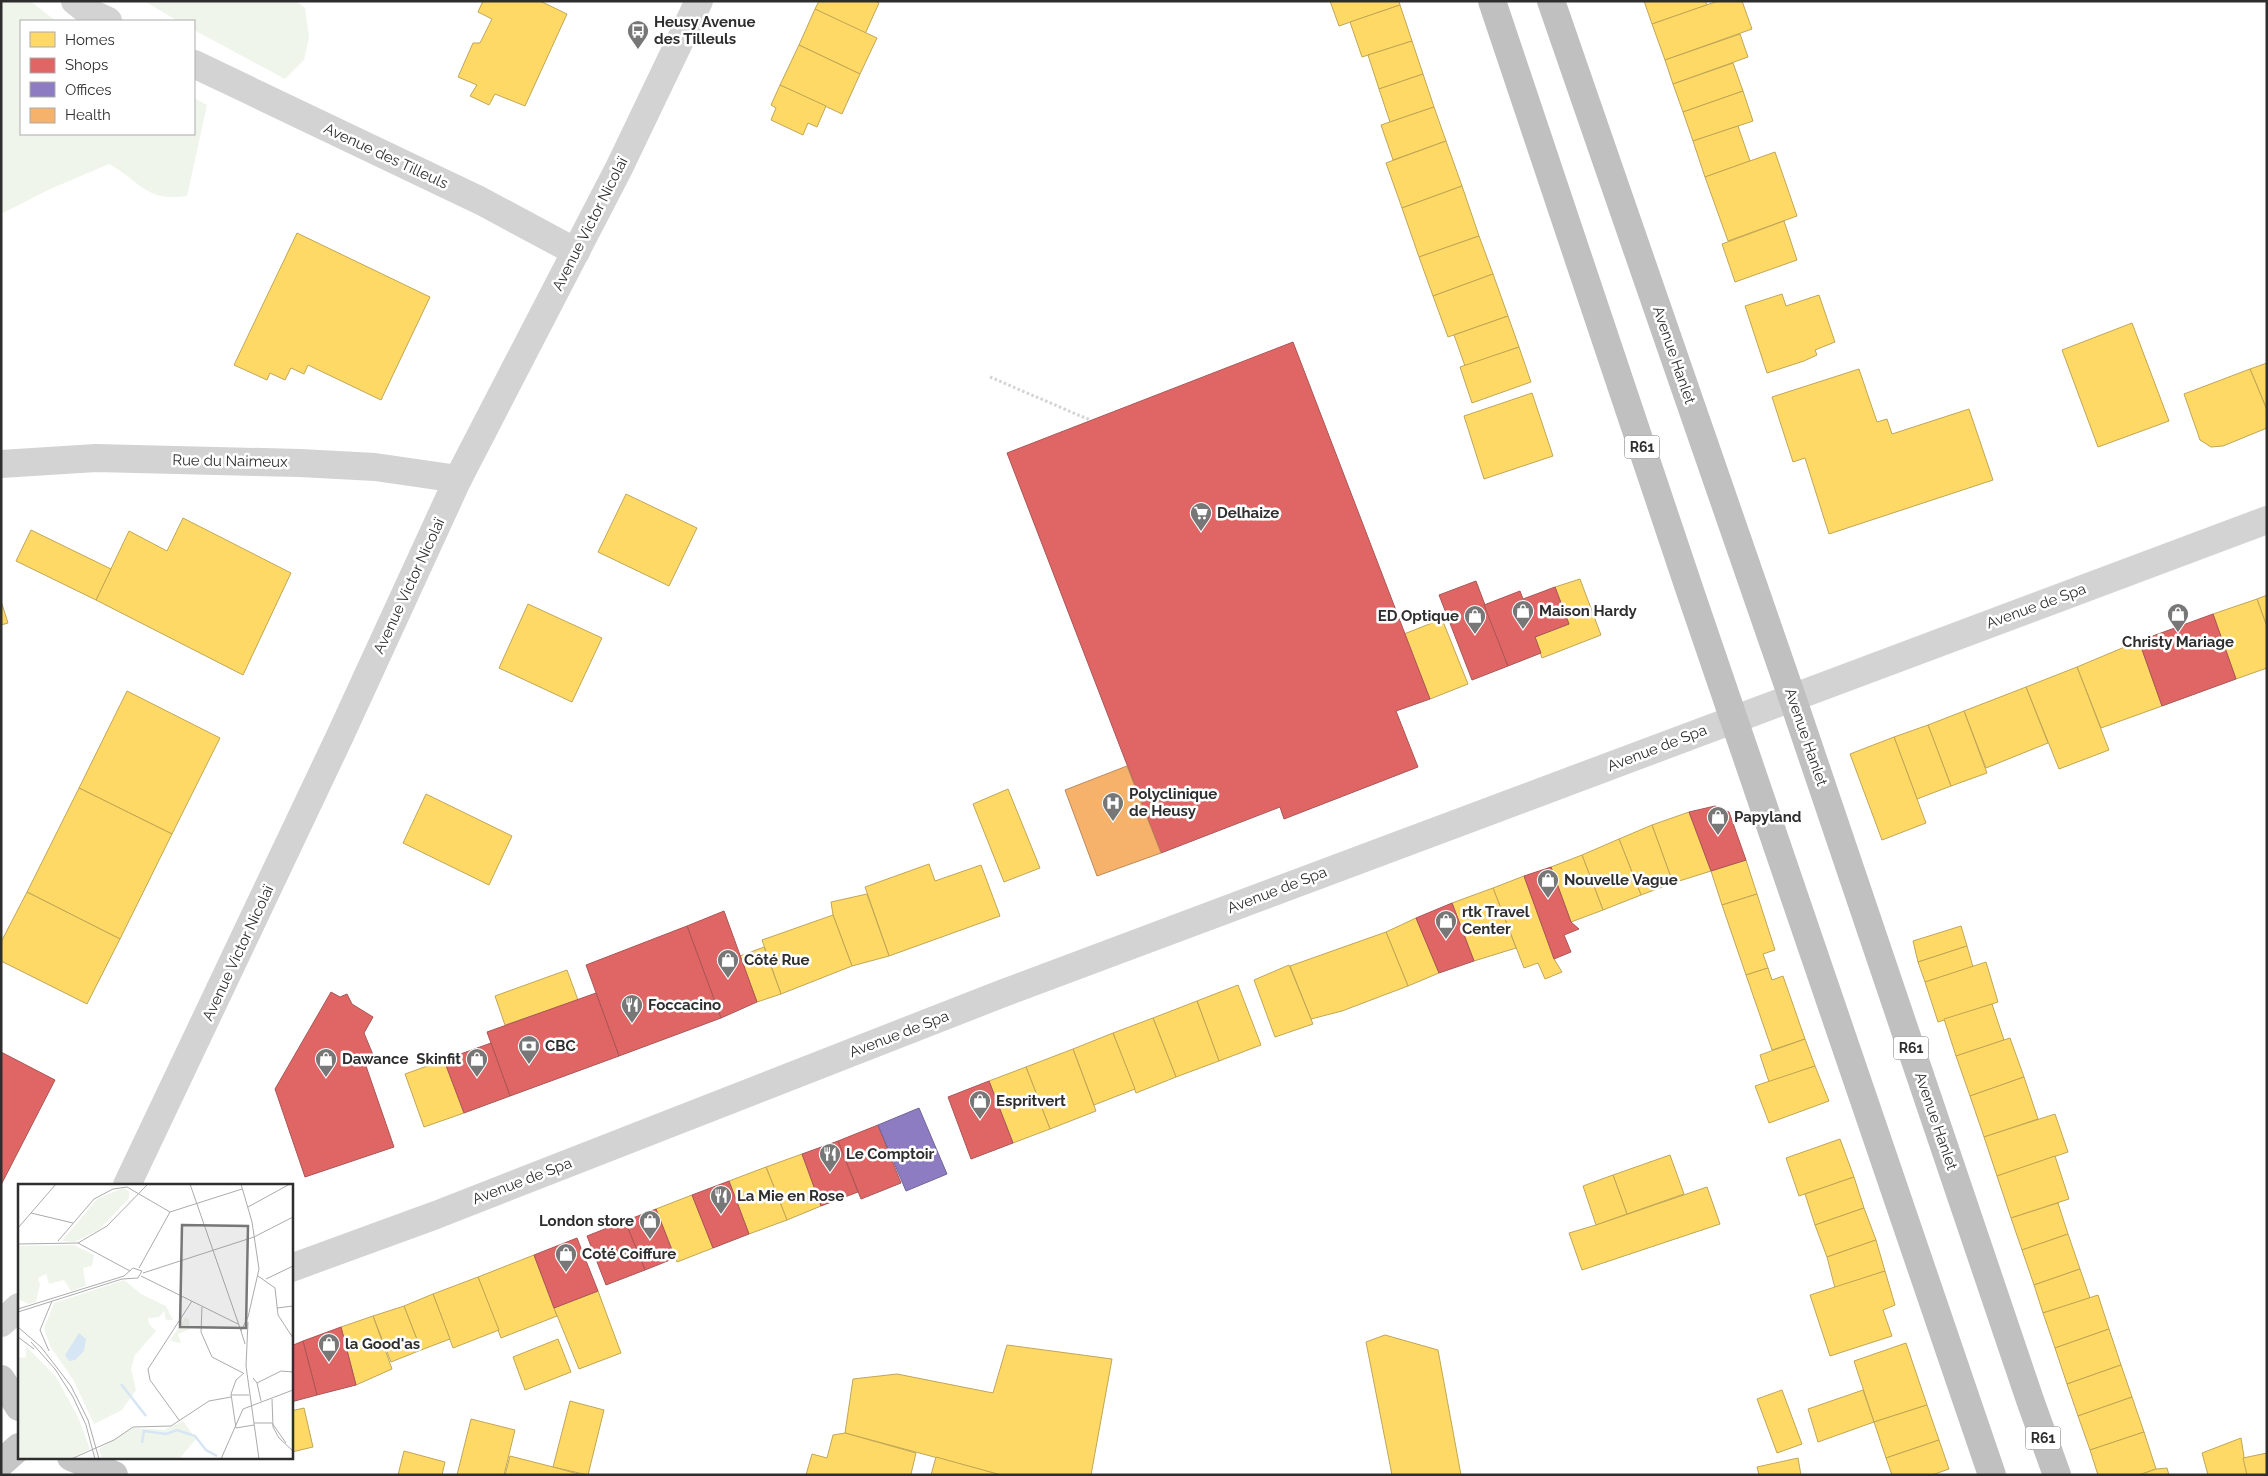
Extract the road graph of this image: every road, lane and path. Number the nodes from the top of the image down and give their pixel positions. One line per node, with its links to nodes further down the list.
1 (75, 1): 5 (street)
2 (699, 1): 7 (street, Avenue Victor Nicolaï)
3 (1492, 1): 14 (highway, R61)
4 (1551, 1): 13 (highway, Avenue Hanlet / R61)
5 (106, 20)
6 (195, 64): 7 (street, Avenue des Tilleuls)
7 (576, 252): 11 (street, Avenue Victor Nicolaï)
8 (990, 377): 9 (path)
9 (1090, 420)
10 (1, 464): 11 (street, Rue du Naimeux)
11 (458, 478): 15 (street, Avenue Victor Nicolaï)
12 (2267, 520): 13 (street, Avenue de Spa)
13 (1792, 696): 14 (street, Avenue de Spa); 26 (highway, Avenue Hanlet / R61)
14 (1735, 719): 16 (street, Avenue de Spa); 25 (highway, R61)
15 (128, 1183)
16 (292, 1268)
17 (18, 1308): 18 (street)
18 (1, 1324)
19 (18, 1328): 20 (street)
20 (1, 1333)
21 (1, 1379): 22 (main road)
22 (18, 1405)
23 (18, 1447): 24 (main road)
24 (1, 1463)
25 (1992, 1475)
26 (2057, 1475)

